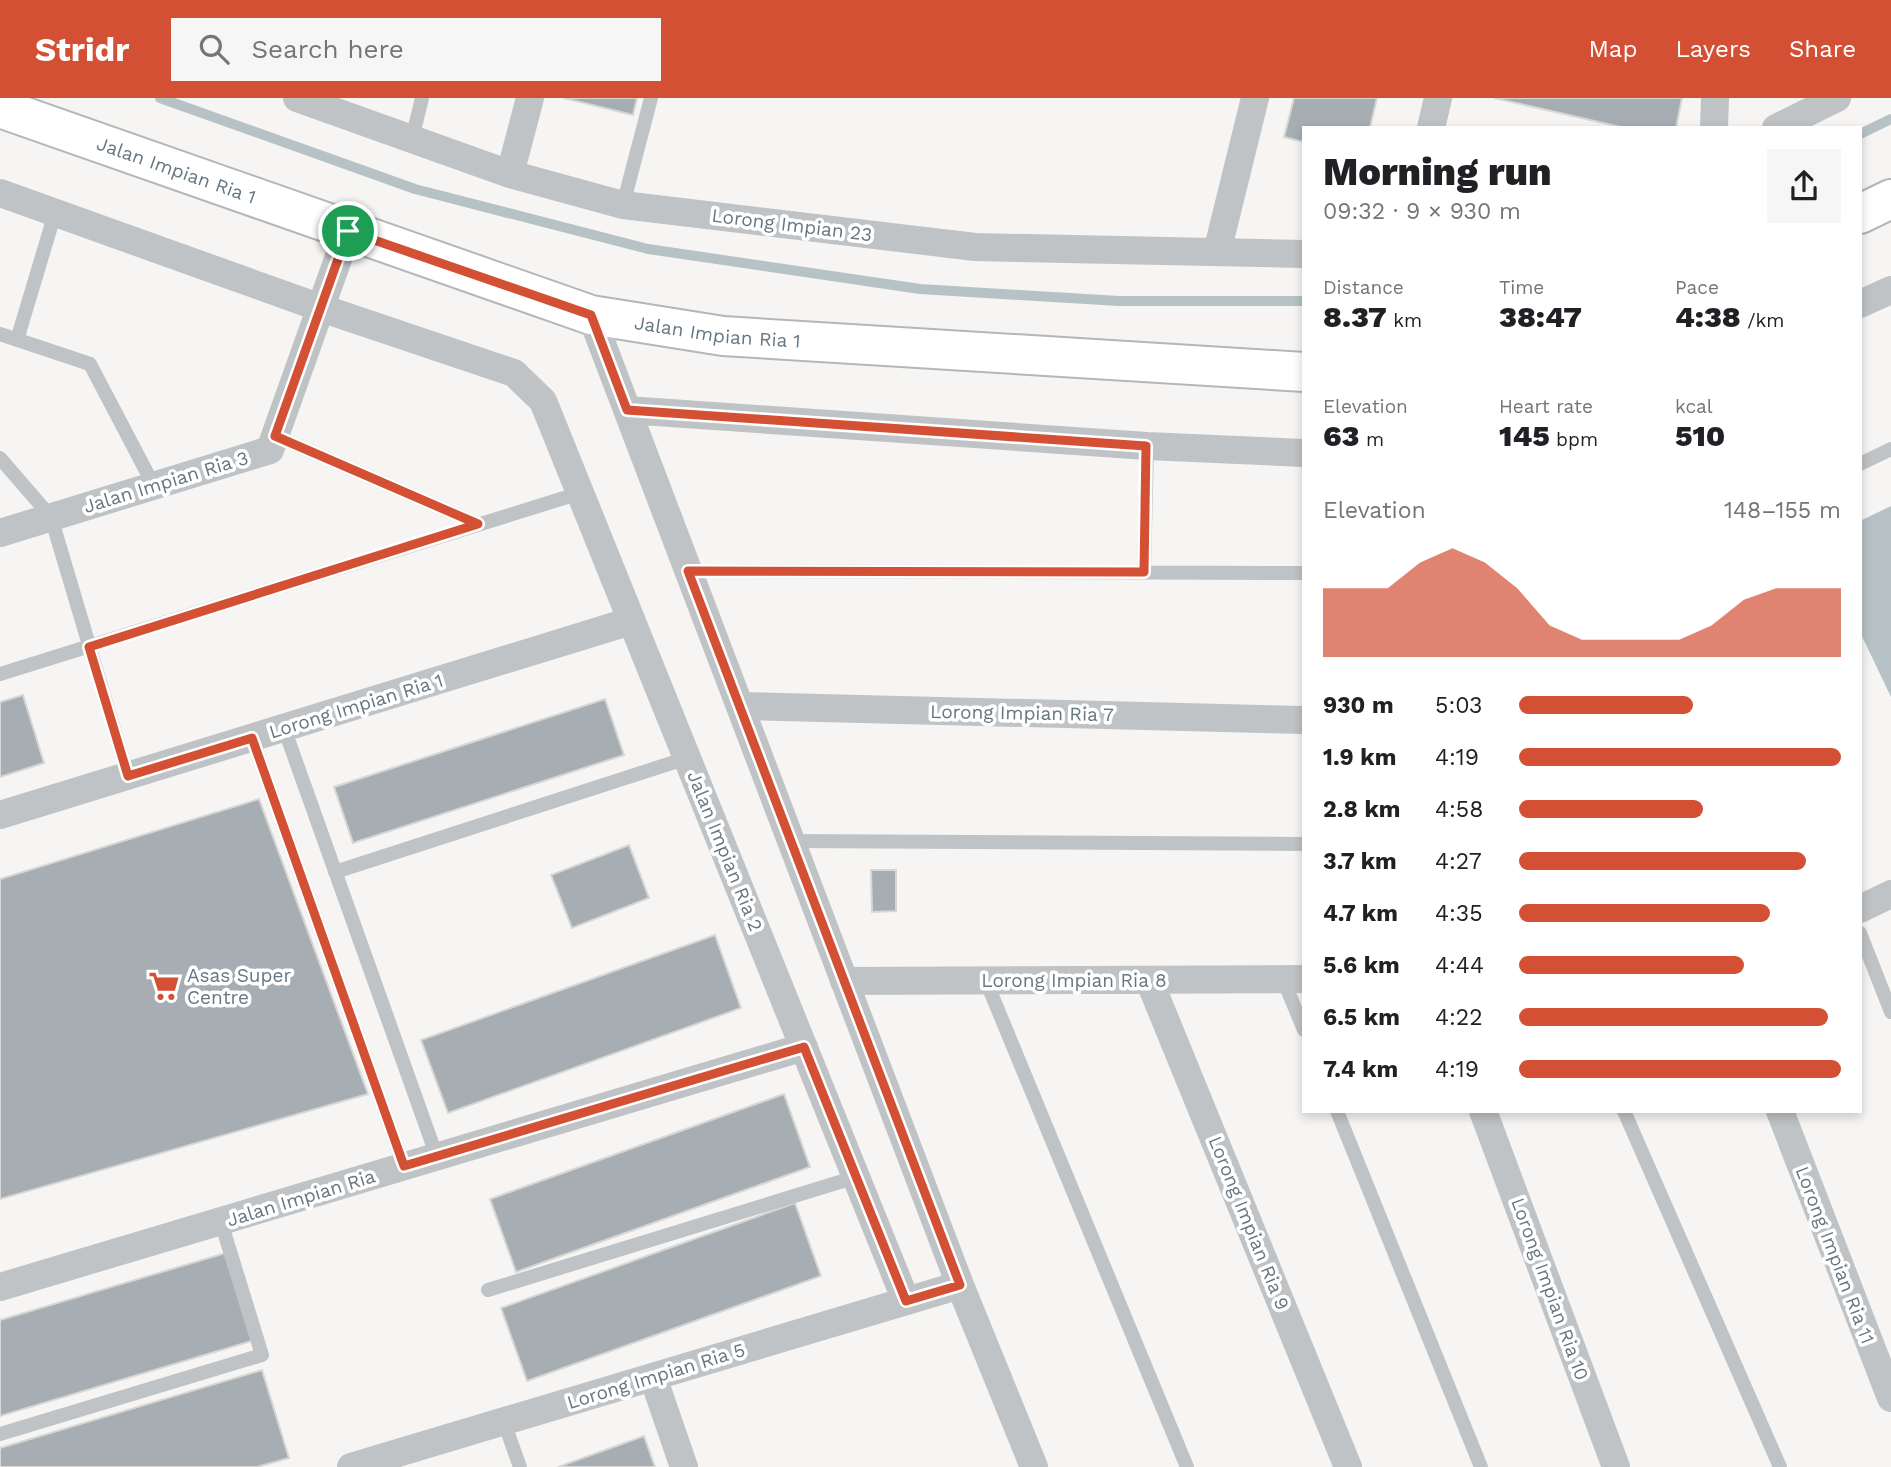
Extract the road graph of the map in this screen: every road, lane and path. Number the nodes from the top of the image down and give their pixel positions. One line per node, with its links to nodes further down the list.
1 (297, 98): 13 (street, Lorong Impian 23)
2 (422, 98): 13 (lane)
3 (530, 98): 14 (street)
4 (651, 98): 17 (lane)
5 (1255, 98): 21 (street)
6 (1438, 98): 10 (street)
7 (1714, 98): 11 (street)
8 (1837, 98): 12 (street)
9 (0, 108): 20 (street, Jalan Impian Ria 1)
10 (1431, 126)
11 (1714, 126)
12 (1780, 126)
13 (412, 139): 14 (street, Lorong Impian 23)
14 (510, 174): 17 (street, Lorong Impian 23)
15 (0, 193): 18 (street)
16 (1891, 198): 19 (street)
17 (623, 205): 21 (street, Lorong Impian 23)
18 (55, 213): 25 (street); 28 (lane)
19 (1862, 213)
20 (348, 231): 25 (street); 26 (street, Jalan Impian Ria 1)
21 (1217, 252): 22 (street, Lorong Impian 23)
22 (1302, 254)
23 (1889, 295): 24 (street)
24 (1862, 303)
25 (321, 307): 31 (street); 38 (street, Jalan Impian Ria 2)
26 (591, 315): 29 (street, Jalan Impian Ria 1); 30 (street)
27 (0, 334): 28 (lane)
28 (18, 340): 37 (lane)
29 (1302, 372)
30 (627, 410): 32 (street); 42 (street)
31 (275, 436): 37 (street, Jalan Impian Ria 3); 40 (lane)
32 (1146, 446): 34 (street); 43 (lane)
33 (1891, 449): 36 (lane)
34 (1302, 453)
35 (0, 457): 39 (lane)
36 (1862, 463)
37 (154, 486): 39 (street, Jalan Impian Ria 3)
38 (580, 493): 40 (lane); 45 (street, Jalan Impian Ria 2)
39 (51, 517): 41 (street, Jalan Impian Ria 3); 46 (lane)
40 (478, 524): 46 (lane)
41 (0, 533)
42 (688, 571): 43 (lane); 48 (street)
43 (1144, 572): 44 (lane)
44 (1302, 573)
45 (631, 621): 50 (street, Lorong Impian Ria 1); 52 (street, Jalan Impian Ria 2)
46 (89, 647): 47 (lane); 53 (lane)
47 (0, 674)
48 (740, 706): 49 (street, Lorong Impian Ria 7); 55 (street)
49 (1302, 720)
50 (284, 728): 51 (street, Lorong Impian Ria 1); 57 (lane)
51 (252, 738): 53 (street, Lorong Impian Ria 1); 73 (lane)
52 (687, 758): 57 (lane); 67 (street, Jalan Impian Ria 2)
53 (128, 776): 54 (street, Lorong Impian Ria 1)
54 (0, 815)
55 (791, 841): 56 (lane); 63 (street)
56 (1302, 844)
57 (335, 872): 72 (lane)
58 (1891, 894): 59 (street)
59 (1862, 908)
60 (1862, 938): 65 (lane)
61 (1293, 979): 62 (street, Lorong Impian Ria 8); 66 (lane)
62 (1149, 980): 64 (street, Lorong Impian Ria 8); 89 (street, Lorong Impian Ria 9)
63 (844, 981): 64 (street, Lorong Impian Ria 8); 76 (street)
64 (986, 981): 88 (lane)
65 (1891, 1012)
66 (1302, 1021)
67 (804, 1047): 72 (street, Jalan Impian Ria); 74 (street, Jalan Impian Ria 2)
68 (1338, 1113): 90 (lane)
69 (1484, 1113): 91 (street, Lorong Impian Ria 10)
70 (1625, 1113): 92 (lane)
71 (1781, 1113): 81 (street, Lorong Impian Ria 11)
72 (437, 1157): 73 (street, Jalan Impian Ria)
73 (404, 1166): 75 (street, Jalan Impian Ria)
74 (856, 1177): 78 (lane); 79 (street, Jalan Impian Ria 2)
75 (222, 1222): 77 (street, Jalan Impian Ria); 83 (lane)
76 (960, 1285): 79 (street, Lorong Impian Ria 5); 87 (street)
77 (0, 1287)
78 (488, 1290)
79 (906, 1301): 80 (street, Lorong Impian Ria 5)
80 (653, 1377): 82 (street, Lorong Impian Ria 5); 86 (street)
81 (1891, 1398)
82 (504, 1422): 84 (street, Lorong Impian Ria 5); 85 (lane)
83 (0, 1434)
84 (358, 1466)
85 (520, 1467)
86 (684, 1467)
87 (1034, 1467)
88 (1187, 1467)
89 (1348, 1467)
90 (1481, 1467)
91 (1616, 1467)
92 (1780, 1467)

